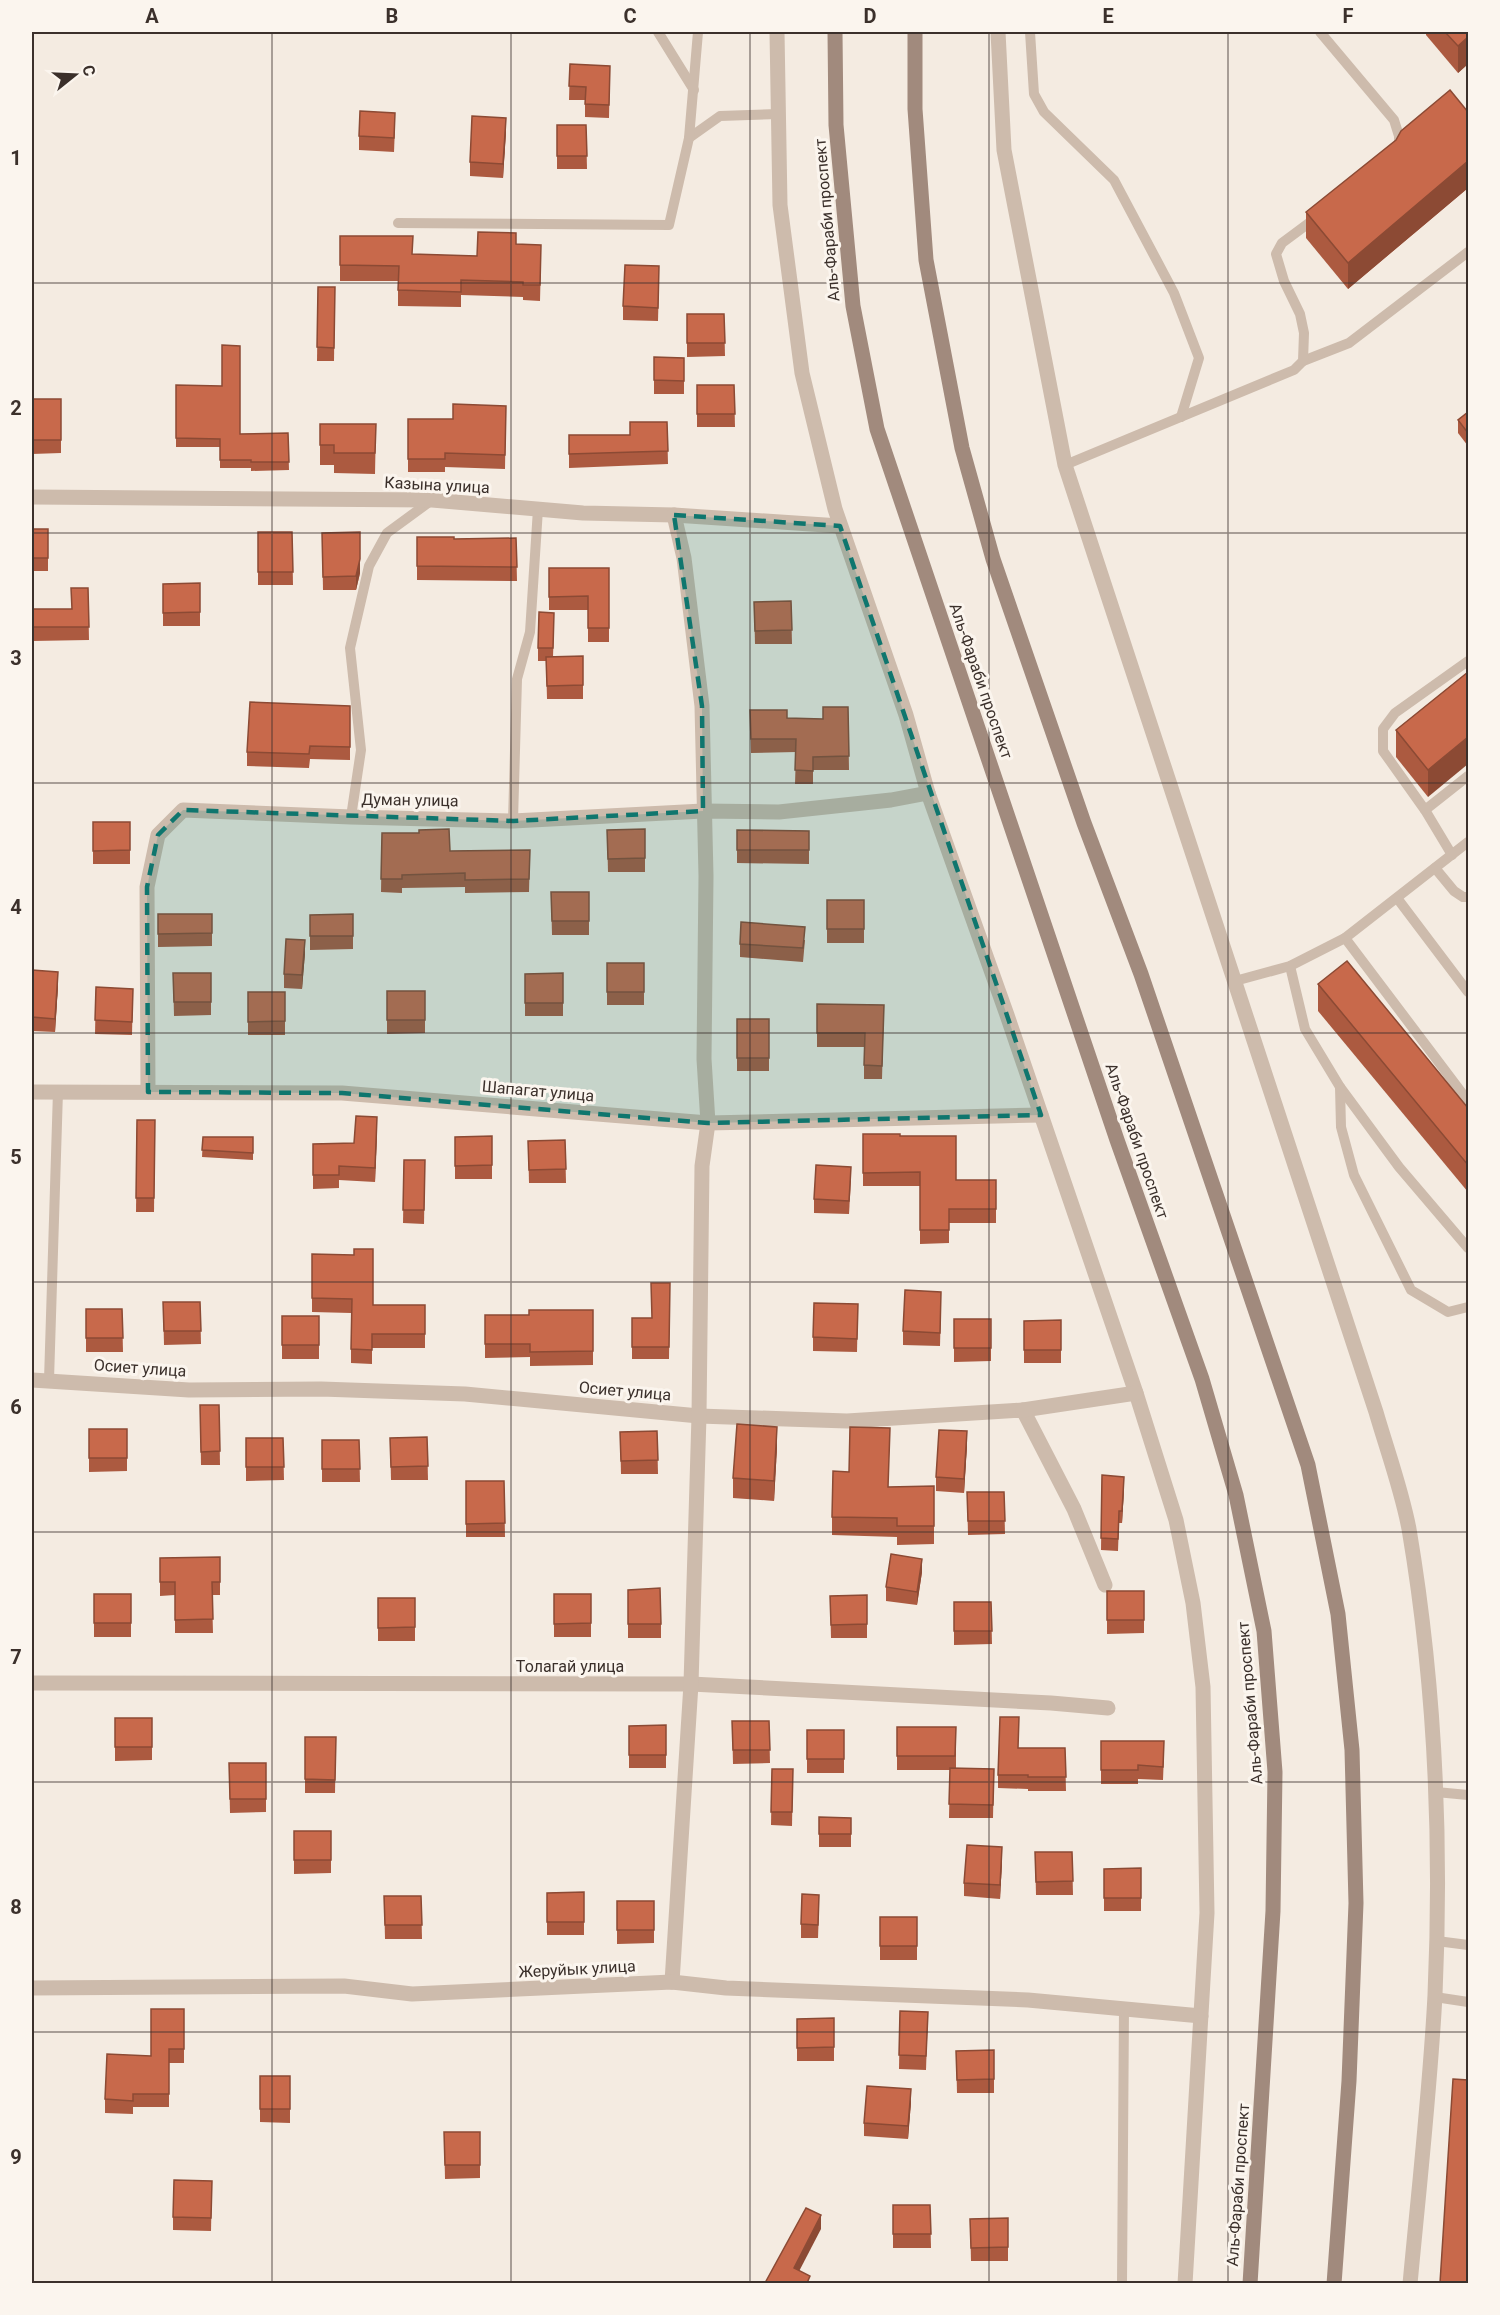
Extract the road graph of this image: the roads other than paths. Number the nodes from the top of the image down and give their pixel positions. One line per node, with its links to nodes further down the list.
1 (658, 32): 9 (lane)
2 (698, 32): 9 (lane)
3 (777, 32): 10 (street)
4 (835, 32): 70 (street, Аль-Фараби проспект)
5 (915, 32): 71 (street)
6 (998, 32): 18 (street)
7 (1030, 32): 17 (lane)
8 (1320, 32): 12 (lane)
9 (694, 90): 11 (lane)
10 (778, 114): 11 (lane); 23 (street)
11 (689, 138): 14 (lane)
12 (1391, 161)
13 (1328, 208): 16 (lane)
14 (398, 223)
15 (1468, 252): 16 (lane)
16 (1303, 361): 17 (lane)
17 (1181, 417): 18 (lane)
18 (1065, 465): 38 (street)
19 (32, 497): 20 (street, Казына улица)
20 (432, 500): 21 (street, Казына улица); 29 (lane)
21 (538, 509): 22 (street, Казына улица); 30 (lane)
22 (674, 515): 23 (street, Казына улица); 28 (street)
23 (840, 526): 26 (street)
24 (1468, 661): 27 (lane)
25 (1468, 776): 27 (lane)
26 (928, 793): 28 (street, Думан улица); 45 (street)
27 (1425, 810): 32 (lane)
28 (703, 811): 30 (street, Думан улица); 46 (street)
29 (351, 817): 30 (street, Думан улица); 43 (street, Думан улица)
30 (513, 821)
31 (1468, 842): 32 (lane)
32 (1452, 855): 33 (lane)
33 (1435, 868): 34 (lane); 35 (lane)
34 (1468, 897)
35 (1397, 898): 36 (lane); 39 (lane)
36 (1345, 938): 37 (lane); 44 (lane)
37 (1290, 966): 38 (lane); 40 (lane)
38 (1235, 981): 58 (street)
39 (1468, 992)
40 (1340, 1087): 47 (lane); 48 (lane)
41 (58, 1091): 42 (street, Шапагат улица); 43 (street, Шапагат улица); 50 (lane)
42 (32, 1092)
43 (148, 1092): 46 (street, Шапагат улица)
44 (1468, 1101)
45 (1041, 1115): 46 (street, Шапагат улица); 51 (street)
46 (708, 1123): 53 (street)
47 (1468, 1248)
48 (1468, 1307)
49 (32, 1380): 50 (street, Осиет улица)
50 (50, 1380): 53 (street, Осиет улица)
51 (1136, 1393): 52 (street, Осиет улица); 67 (street)
52 (1023, 1410): 53 (street, Осиет улица); 54 (street)
53 (699, 1416): 56 (street)
54 (1105, 1585)
55 (32, 1683): 56 (street, Толагай улица)
56 (691, 1684): 57 (street, Толагай улица); 62 (street)
57 (1108, 1708)
58 (1436, 1792): 59 (lane); 60 (street)
59 (1468, 1796)
60 (1437, 1941): 61 (lane); 64 (street)
61 (1468, 1945)
62 (672, 1982): 63 (street, Жеруйык улица); 66 (street, Жеруйык улица)
63 (32, 1988)
64 (1435, 1997): 65 (lane); 72 (street)
65 (1468, 2002)
66 (1124, 2009): 67 (street, Жеруйык улица); 68 (lane)
67 (1201, 2016): 69 (street)
68 (1122, 2283)
69 (1185, 2283)
70 (1250, 2283)
71 (1334, 2283)
72 (1410, 2283)

